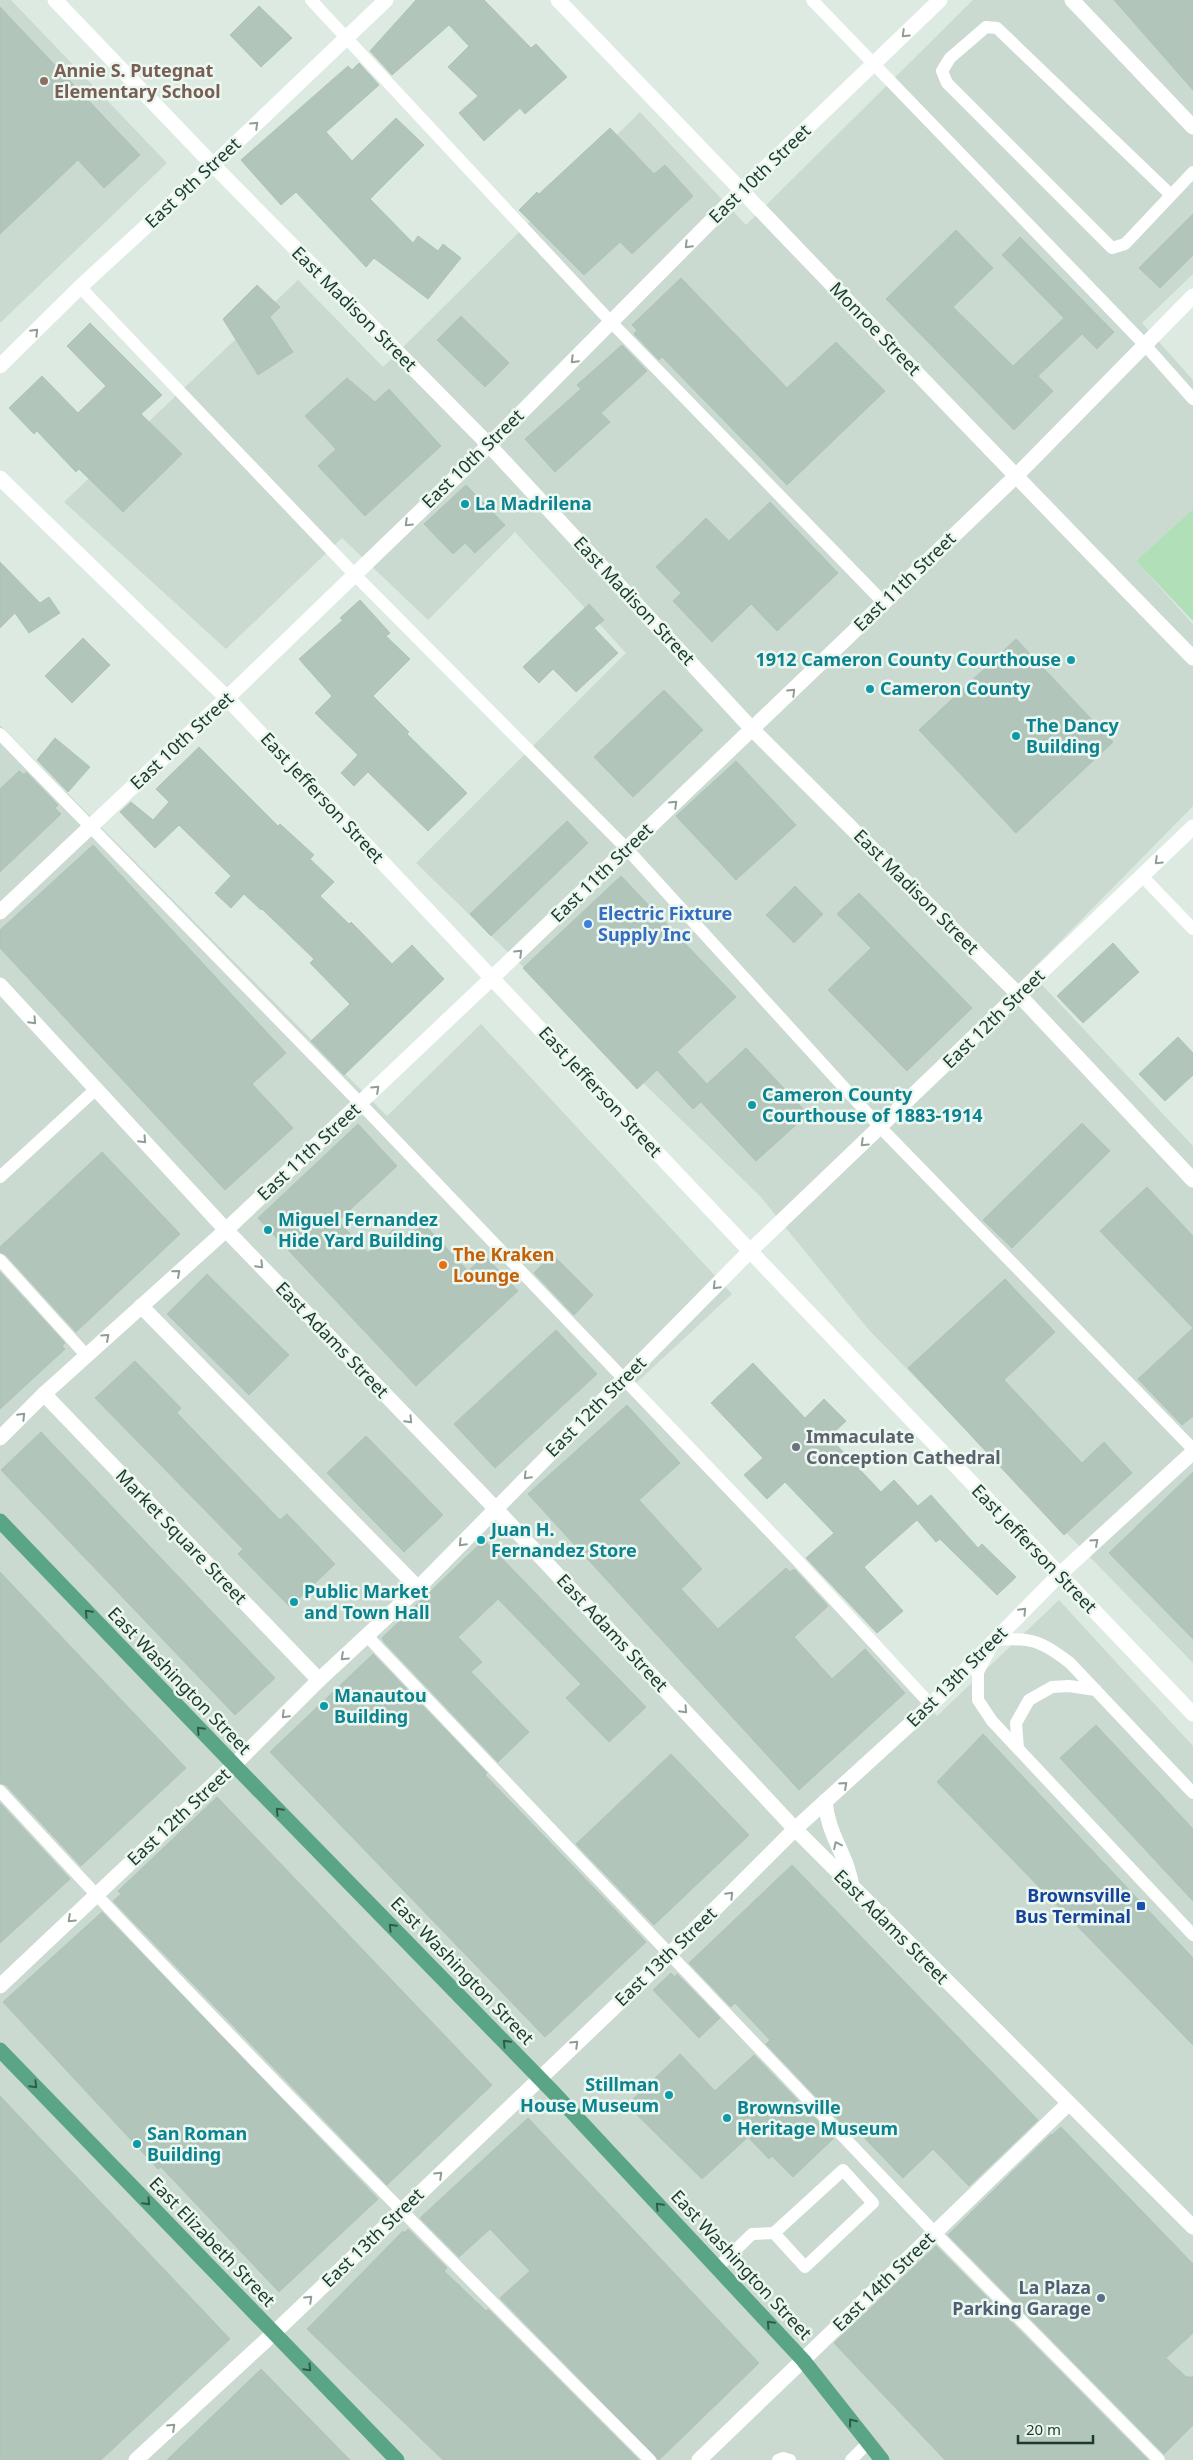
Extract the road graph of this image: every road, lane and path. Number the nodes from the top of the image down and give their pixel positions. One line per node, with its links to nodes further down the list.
1 (55, 0): 11 (street, East Madison Street)
2 (311, 0): 8 (lane)
3 (386, 0): 8 (street, East 9th Street)
4 (558, 0): 13 (street, Monroe Street)
5 (812, 0): 9 (lane)
6 (940, 0): 9 (street, East 10th Street, one-way to 9)
7 (1072, 0): 10 (street)
8 (346, 37): 11 (street, East 9th Street, one-way to 8); 17 (lane)
9 (874, 64): 13 (street, East 10th Street); 18 (lane)
10 (1193, 127)
11 (213, 166): 15 (street, East 9th Street); 21 (street, East Madison Street)
12 (1193, 172): 14 (lane)
13 (742, 190): 17 (street, East 10th Street, one-way to 17); 22 (street, Monroe Street)
14 (1171, 195): 14 (lane)
15 (80, 287): 19 (street, East 9th Street, one-way to 15); 24 (lane)
16 (1193, 296): 18 (street, East 11th Street)
17 (611, 322): 21 (street, East 10th Street, one-way to 21); 25 (lane)
18 (1145, 345): 20 (lane); 22 (street, East 11th Street)
19 (0, 366)
20 (1193, 399)
21 (489, 445): 24 (street, East 10th Street, one-way to 24); 28 (street, East Madison Street)
22 (1015, 477): 25 (street, East 11th Street); 26 (street, Monroe Street)
23 (0, 478): 27 (street, East Jefferson Street)
24 (355, 575): 27 (street, East 10th Street); 32 (lane)
25 (884, 603): 28 (street, East 11th Street, one-way to 25)
26 (1193, 658)
27 (227, 698): 30 (street, East 10th Street); 36 (street, East Jefferson Street)
28 (752, 729): 32 (street, East 11th Street, one-way to 28); 38 (street, East Madison Street)
29 (0, 734): 30 (lane)
30 (91, 827): 34 (street, East 10th Street); 40 (lane)
31 (1193, 828): 33 (street, East 12th Street, one-way to 33)
32 (626, 849): 36 (street, East 11th Street, one-way to 32); 41 (lane)
33 (1142, 876): 35 (lane); 38 (street, East 12th Street)
34 (0, 912)
35 (1193, 930)
36 (492, 978): 40 (street, East 11th Street, one-way to 36); 45 (street, East Jefferson Street)
37 (0, 985): 39 (street, East Adams Street, one-way to 39)
38 (1019, 995): 41 (street, East 12th Street); 43 (street, East Madison Street)
39 (96, 1088): 42 (lane); 44 (street, East Adams Street, one-way to 44)
40 (360, 1103): 44 (street, East 11th Street); 49 (lane)
41 (880, 1127): 45 (street, East 12th Street, one-way to 45); 52 (lane)
42 (0, 1177)
43 (1193, 1180)
44 (226, 1230): 47 (street, East 11th Street, one-way to 44); 53 (street, East Adams Street, one-way to 53)
45 (750, 1251): 49 (street, East 12th Street, one-way to 49); 55 (street, East Jefferson Street)
46 (0, 1260): 48 (lane)
47 (140, 1306): 48 (street, East 11th Street, one-way to 47); 56 (street)
48 (86, 1355): 50 (street, East 11th Street)
49 (624, 1379): 53 (street, East 12th Street, one-way to 53); 61 (lane)
50 (44, 1394): 51 (street, East 11th Street, one-way to 50); 59 (street, Market Square Street)
51 (0, 1438)
52 (1193, 1450): 55 (street, East 13th Street, one-way to 52)
53 (495, 1508): 56 (street, East 12th Street, one-way to 56); 68 (street, East Adams Street, one-way to 68)
54 (0, 1521): 64 (main road, East Washington Street, one-way to 54)
55 (1059, 1575): 58 (street, East 13th Street, one-way to 55); 62 (street, East Jefferson Street)
56 (418, 1588): 57 (street, East 12th Street)
57 (367, 1636): 59 (street, East 12th Street, one-way to 59); 72 (lane)
58 (995, 1640): 60 (lane); 61 (street, East 13th Street); 63 (lane)
59 (319, 1680): 64 (street, East 12th Street, one-way to 64)
60 (1096, 1690): 63 (lane); 66 (lane)
61 (931, 1705): 67 (street, East 13th Street, one-way to 61)
62 (1193, 1714)
63 (1018, 1749): 71 (lane)
64 (234, 1765): 70 (street, East 12th Street); 75 (main road, East Washington Street, one-way to 64)
65 (0, 1791): 70 (lane)
66 (1193, 1793)
67 (826, 1801): 68 (street, East 13th Street); 69 (street, one-way to 67)
68 (795, 1829): 69 (street, East Adams Street); 72 (street, East 13th Street, one-way to 68)
69 (852, 1888): 76 (street, East Adams Street)
70 (96, 1895): 73 (street, East 12th Street, one-way to 73); 79 (lane)
71 (1193, 1935)
72 (669, 1955): 75 (street, East 13th Street, one-way to 72); 77 (lane)
73 (0, 1986)
74 (0, 2050): 84 (main road, East Elizabeth Street, one-way to 84)
75 (540, 2078): 79 (street, East 13th Street, one-way to 75); 83 (main road, East Washington Street, one-way to 75)
76 (1068, 2104): 80 (street, East Adams Street); 82 (street, East 14th Street)
77 (881, 2177): 78 (lane); 82 (lane)
78 (865, 2194): 81 (lane); 81 (lane)
79 (401, 2211): 84 (street, East 13th Street, one-way to 79); 89 (lane)
80 (1193, 2227)
81 (774, 2233): 83 (lane)
82 (935, 2233): 85 (street, East 14th Street); 95 (lane)
83 (717, 2268): 85 (main road, East Washington Street, one-way to 83)
84 (274, 2333): 87 (street, East 13th Street, one-way to 84); 88 (main road, East Elizabeth Street, one-way to 88)
85 (803, 2360): 86 (main road, East Washington Street, one-way to 85); 90 (street, East 14th Street)
86 (868, 2443): 93 (lane); 94 (main road, East Washington Street)
87 (136, 2460)
88 (397, 2460)
89 (650, 2460)
90 (699, 2460)
91 (778, 2460): 92 (lane)
92 (790, 2460)
93 (851, 2460)
94 (882, 2460)
95 (1159, 2460)

